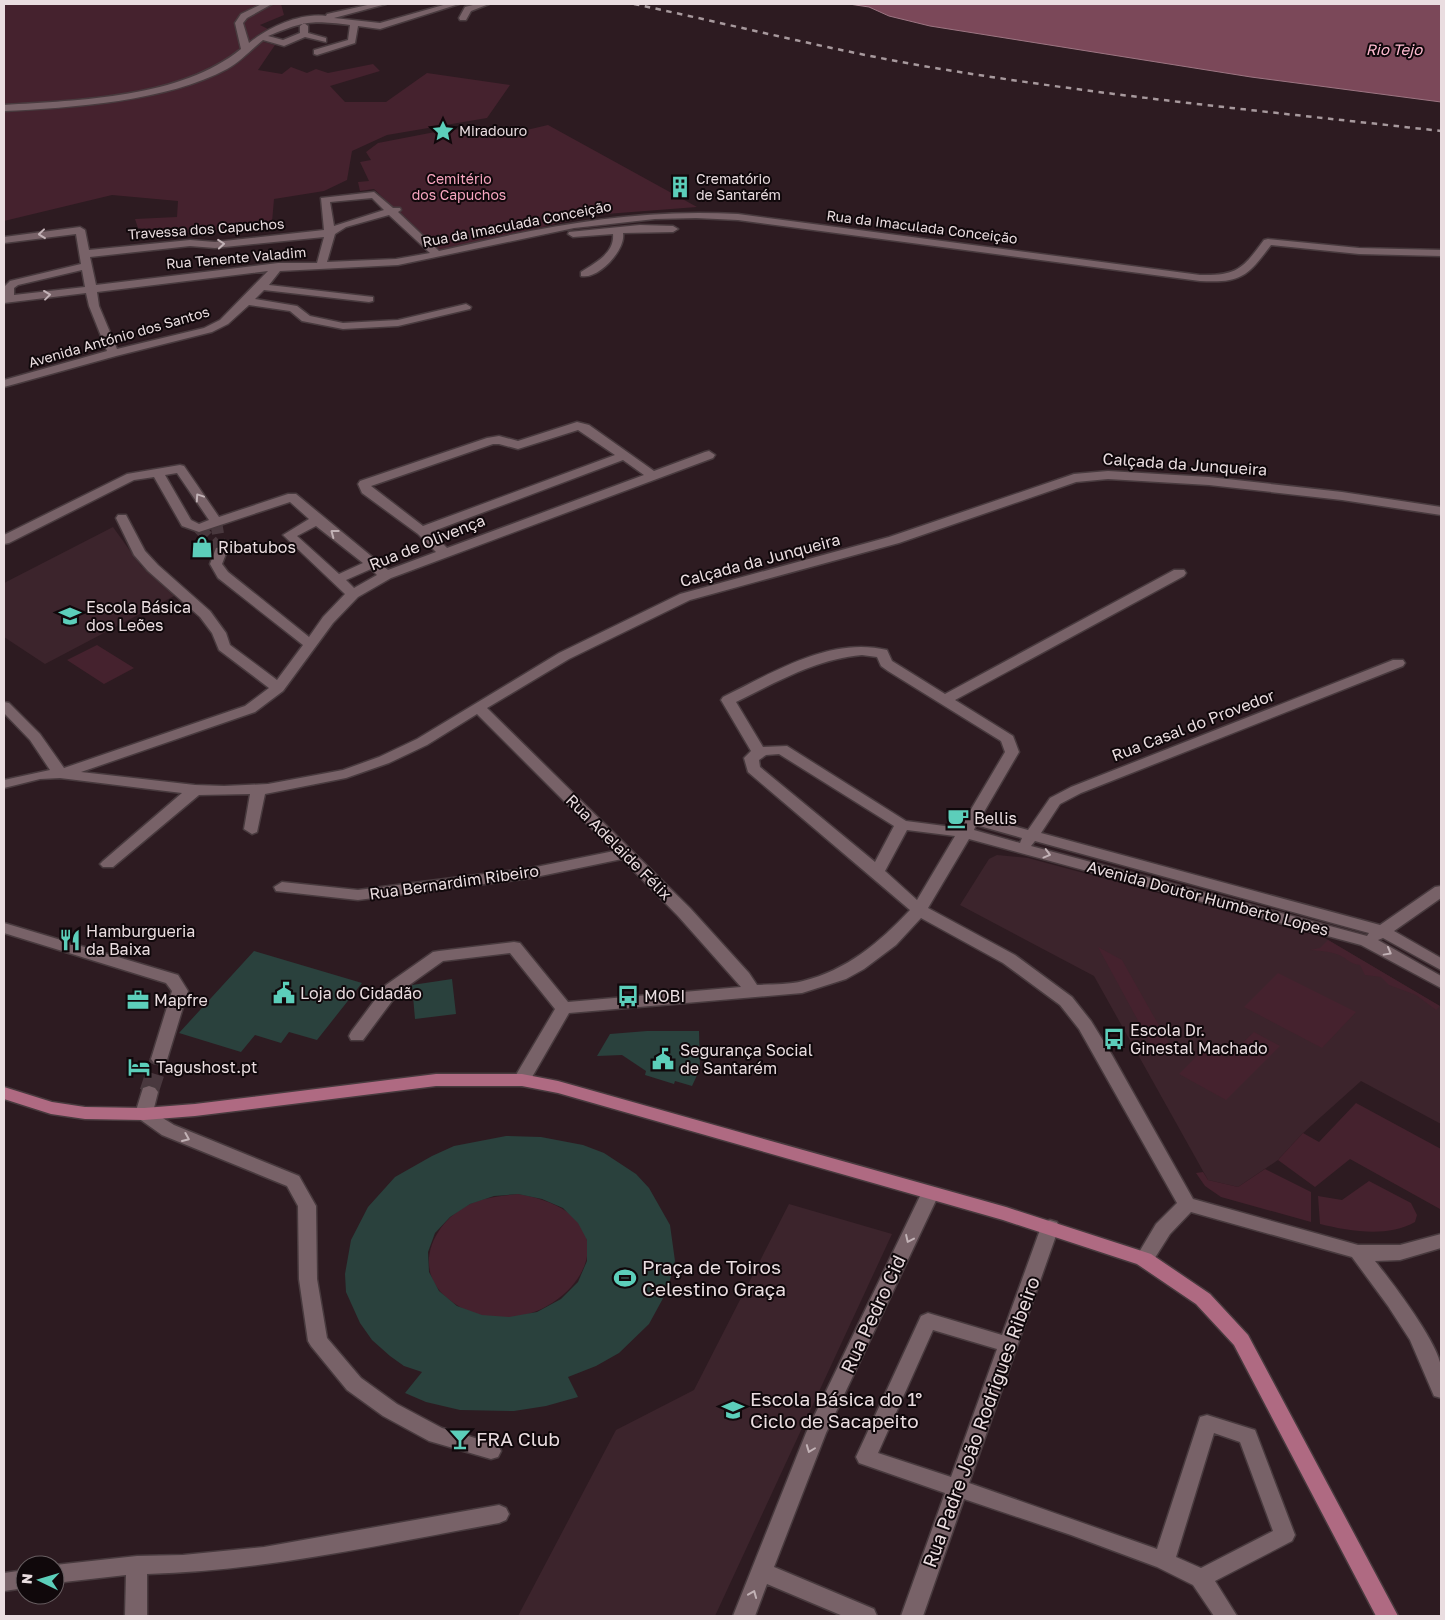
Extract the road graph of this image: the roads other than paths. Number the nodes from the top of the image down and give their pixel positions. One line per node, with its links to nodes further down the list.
1 (268, 4): 15 (street)
2 (382, 4): 7 (street)
3 (429, 4): 6 (street)
4 (455, 4): 6 (street)
5 (485, 4): 8 (street)
6 (444, 8): 11 (street)
7 (318, 18): 9 (street); 10 (street)
8 (463, 18)
9 (300, 20): 12 (street); 13 (street)
10 (335, 20): 11 (street); 14 (street)
11 (354, 23): 16 (street)
12 (304, 34): 13 (street); 14 (street)
13 (261, 37): 15 (street)
14 (323, 40): 16 (street)
15 (246, 50): 18 (street)
16 (326, 50): 17 (street)
17 (316, 52)
18 (4, 108)
19 (394, 210): 22 (street); 22 (street); 27 (street)
20 (617, 229): 21 (street, Rua Tenente Valadim); 28 (street, Rua Tenente Valadim); 33 (street)
21 (673, 229)
22 (330, 233): 26 (street, Travessa dos Capuchos, one-way to 22); 32 (street)
23 (4, 240): 26 (street, one-way to 23)
24 (365, 250): 29 (street)
25 (1441, 253): 27 (street, Rua da Imaculada Conceição)
26 (85, 254): 30 (street)
27 (438, 254): 28 (street, Rua da Imaculada Conceição)
28 (389, 262): 29 (street, Rua Tenente Valadim)
29 (366, 264): 32 (street, Rua Tenente Valadim)
30 (86, 266): 35 (street); 37 (street)
31 (278, 266): 32 (street, Rua Tenente Valadim); 34 (street, Avenida António dos Santos); 35 (street, Rua Tenente Valadim)
32 (321, 266)
33 (585, 274)
34 (261, 287): 36 (street); 38 (street, Avenida António dos Santos)
35 (90, 289): 37 (street, Rua Tenente Valadim, one-way to 35); 40 (street)
36 (369, 299)
37 (6, 300)
38 (246, 301): 39 (street); 40 (street, Avenida António dos Santos)
39 (466, 307)
40 (113, 353): 41 (street, Avenida António dos Santos)
41 (4, 384)
42 (709, 455): 45 (street, Rua de Olivença)
43 (624, 456): 45 (street); 50 (street); 50 (street)
44 (158, 473): 49 (street, one-way to 44); 49 (street); 51 (street)
45 (652, 476): 53 (street, Rua de Olivença)
46 (1441, 511): 64 (street, Calçada da Junqueira)
47 (122, 518): 61 (street)
48 (317, 520): 49 (street); 54 (street, one-way to 48); 57 (street)
49 (216, 522)
50 (422, 531): 53 (street)
51 (4, 540)
52 (221, 551): 59 (street)
53 (444, 552): 56 (street, Rua de Olivença)
54 (371, 564): 56 (street); 57 (street)
55 (1179, 573): 62 (street)
56 (386, 575): 58 (street, Rua de Olivença)
57 (338, 579): 58 (street)
58 (353, 594): 59 (street, Rua de Olivença)
59 (311, 644): 61 (street, Rua de Olivença)
60 (1398, 663): 73 (street, Rua Casal do Provedor)
61 (278, 688): 66 (street, Rua de Olivença)
62 (944, 700): 65 (street); 71 (street)
63 (4, 706): 66 (street)
64 (479, 708): 68 (street, Calçada da Junqueira); 74 (street, Rua Adelaide Félix)
65 (759, 752): 70 (street); 76 (street)
66 (60, 774): 67 (street); 69 (street, Calçada da Junqueira)
67 (4, 784)
68 (258, 789): 69 (street, Calçada da Junqueira); 72 (street)
69 (195, 790): 75 (street)
70 (902, 825): 71 (street, Avenida Doutor Humberto Lopes); 76 (street)
71 (970, 827): 73 (street, Avenida Doutor Humberto Lopes); 79 (street)
72 (252, 828)
73 (1027, 842): 81 (street); 82 (street, Avenida Doutor Humberto Lopes, one-way to 82)
74 (626, 853): 77 (street, Rua Bernardim Ribeiro); 85 (street, Rua Adelaide Félix)
75 (108, 864)
76 (877, 872): 79 (street)
77 (282, 887)
78 (1441, 891): 81 (street)
79 (920, 910): 85 (street); 94 (street)
80 (4, 928): 88 (street)
81 (1382, 931): 82 (street); 83 (street)
82 (1367, 941): 84 (street, Avenida Doutor Humberto Lopes, one-way to 84)
83 (1441, 964)
84 (1441, 983)
85 (752, 991): 86 (street)
86 (564, 1008): 87 (street); 89 (street)
87 (357, 1036)
88 (160, 1059)
89 (522, 1080): 92 (main road); 93 (main road)
90 (149, 1092): 92 (street)
91 (4, 1093): 92 (main road)
92 (144, 1114): 101 (street, one-way to 101)
93 (930, 1194): 95 (main road); 106 (street, Rua Pedro Cid, one-way to 106)
94 (1187, 1204): 97 (street); 98 (street)
95 (1050, 1227): 98 (main road); 99 (street, Rua Padre João Rodrigues Ribeiro)
96 (1441, 1240): 97 (street)
97 (1358, 1252): 100 (street)
98 (1144, 1259): 114 (main road)
99 (1009, 1346): 102 (street, Rua Padre João Rodrigues Ribeiro); 102 (street)
100 (1441, 1388)
101 (491, 1451)
102 (958, 1490): 104 (street); 112 (street, Rua Padre João Rodrigues Ribeiro)
103 (499, 1514): 105 (street)
104 (1164, 1561): 108 (street); 108 (street)
105 (137, 1564): 107 (street); 109 (street)
106 (762, 1572): 110 (street, Rua Pedro Cid, one-way to 106); 111 (street)
107 (65, 1573)
108 (1201, 1578): 113 (street)
109 (136, 1616)
110 (744, 1616)
111 (866, 1616)
112 (912, 1616)
113 (1226, 1616)
114 (1387, 1616)

